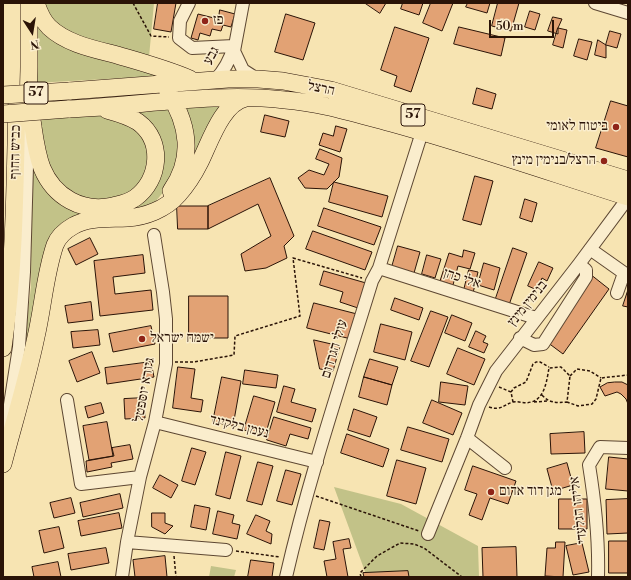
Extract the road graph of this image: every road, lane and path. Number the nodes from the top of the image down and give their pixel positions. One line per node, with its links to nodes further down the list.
1 (18, 3): 33 (highway, כביש החוף)
2 (29, 3): 16 (highway)
3 (36, 3): 13 (highway)
4 (133, 3): 9 (path)
5 (189, 3): 9 (street)
6 (595, 3): 8 (street)
7 (239, 5): 10 (street, גבע)
8 (628, 13)
9 (179, 38): 10 (street)
10 (234, 46): 11 (street, גבע); 12 (street, גבע)
11 (258, 79): 12 (highway, הרצל / 57); 22 (highway, הרצל / 57)
12 (216, 80): 13 (highway, הרצל / 57)
13 (194, 81): 14 (highway, הרצל / 57)
14 (161, 83): 15 (highway, הרצל / 57, bridge); 18 (highway)
15 (3, 96)
16 (29, 97): 19 (highway); 51 (street)
17 (252, 98): 18 (highway, הרצל / 57); 21 (highway, הרצל / 57); 24 (highway)
18 (173, 101): 19 (highway, הרצל / 57); 24 (highway)
19 (95, 108): 20 (highway, הרצל / 57, bridge)
20 (3, 114)
21 (422, 132): 23 (highway, הרצל / 57); 28 (street, עולי הגרדום)
22 (628, 180)
23 (628, 197): 26 (street, בנימין מינץ)
24 (138, 217): 53 (highway)
25 (154, 235): 34 (street, גיורא יוספטל)
26 (590, 249): 27 (street, בנימין מינץ); 30 (street)
27 (579, 264): 31 (street, בנימין מינץ); 32 (street)
28 (379, 268): 29 (street, עולי הגרדום); 31 (street, אלי כהן)
29 (372, 281): 34 (path); 52 (street, עולי הגרדום)
30 (617, 293)
31 (536, 318): 32 (street, בנימין מינץ)
32 (520, 338): 47 (street, בנימין מינץ)
33 (3, 348)
34 (166, 362): 48 (street, גיורא יוספטל)
35 (549, 368): 37 (path); 40 (path); 41 (path)
36 (628, 375): 38 (path)
37 (570, 376): 38 (path); 46 (path)
38 (601, 378): 46 (path)
39 (498, 386): 40 (path)
40 (512, 392): 44 (path)
41 (542, 394): 43 (path); 45 (path)
42 (66, 400): 55 (street)
43 (548, 401): 45 (path); 46 (path)
44 (513, 402): 45 (path); 47 (path)
45 (533, 402)
46 (567, 402)
47 (479, 404): 49 (street, בנימין מינץ)
48 (155, 422): 52 (street, נעמן בלקינד); 55 (street, גיורא יוספטל)
49 (468, 438): 54 (street); 57 (street, בנימין מינץ)
50 (628, 448): 67 (street, אליהו הגלעדי)
51 (3, 450)
52 (317, 462): 56 (street, עולי הגרדום)
53 (3, 464)
54 (505, 468)
55 (140, 477): 58 (street, גיורא יוספטל)
56 (308, 493): 57 (path); 61 (street, עולי הגרדום)
57 (428, 534)
58 (127, 542): 59 (street); 62 (street, גיורא יוספטל)
59 (173, 546): 60 (street); 63 (path)
60 (226, 550): 61 (path)
61 (290, 558): 64 (street, עולי הגרדום)
62 (122, 577)
63 (176, 577)
64 (286, 577)
65 (361, 577): 66 (path)
66 (462, 577)
67 (598, 577)

